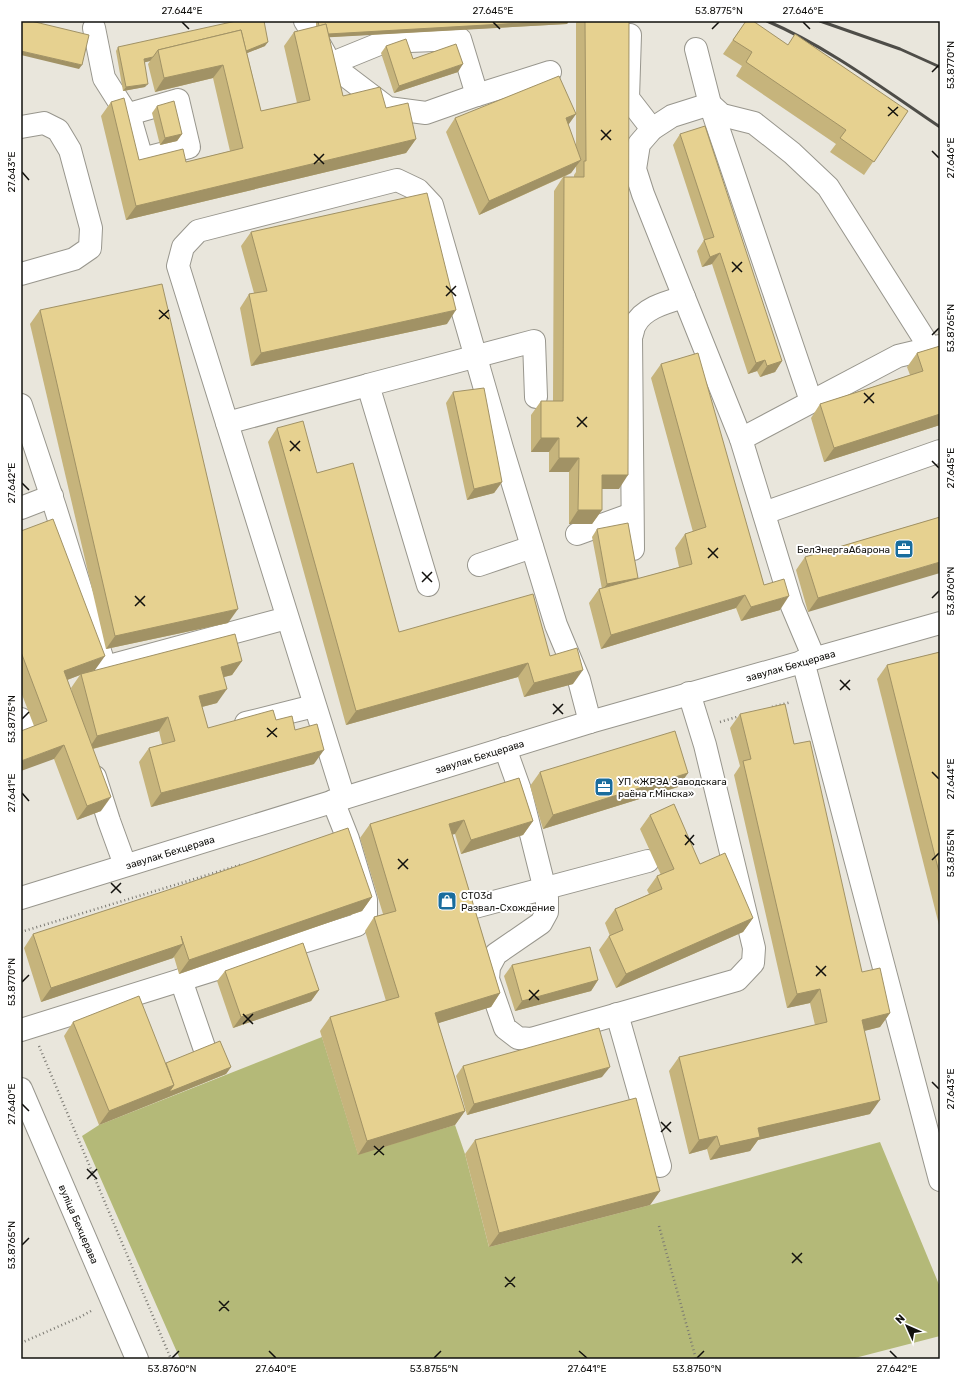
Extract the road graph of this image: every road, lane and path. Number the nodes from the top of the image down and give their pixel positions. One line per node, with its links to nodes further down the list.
1 (305, 21): 5 (street)
2 (94, 28): 9 (street)
3 (630, 35): 11 (street)
4 (696, 49): 8 (street)
5 (330, 64): 7 (street); 7 (street)
6 (550, 72): 7 (street)
7 (477, 96)
8 (710, 104): 11 (street); 14 (street); 18 (street)
9 (129, 114)
10 (21, 127): 12 (street)
11 (652, 129): 13 (street)
12 (21, 274)
13 (684, 297): 21 (street); 26 (street)
14 (935, 347): 18 (street)
15 (476, 356): 16 (street); 17 (street); 20 (street); 28 (street)
16 (368, 384): 20 (street); 31 (street)
17 (536, 397)
18 (811, 402): 21 (street)
19 (21, 405): 23 (street)
20 (227, 423): 32 (street)
21 (741, 438): 25 (street)
22 (940, 451): 25 (street)
23 (52, 496): 24 (street); 32 (street)
24 (21, 508)
25 (764, 513): 34 (street)
26 (632, 514): 27 (street); 29 (street)
27 (577, 534)
28 (532, 547): 30 (street); 41 (street)
29 (632, 549)
30 (479, 565)
31 (428, 585)
32 (287, 618): 37 (street)
33 (940, 623): 34 (street, завулак Бехцерава)
34 (808, 660): 35 (street, завулак Бехцерава); 36 (street)
35 (689, 694): 41 (street, завулак Бехцерава); 43 (street)
36 (812, 696): 38 (path); 60 (street)
37 (314, 706): 42 (street); 47 (street)
38 (767, 709)
39 (744, 715): 43 (path)
40 (21, 719): 44 (street)
41 (590, 722): 45 (street, завулак Бехцерава)
42 (231, 727)
43 (699, 727): 56 (street)
44 (21, 732)
45 (504, 748): 47 (street, завулак Бехцерава); 51 (street)
46 (90, 762): 50 (street)
47 (338, 799): 50 (street, завулак Бехцерава); 55 (street)
48 (648, 861): 51 (street)
49 (247, 863): 54 (path)
50 (125, 865): 52 (street, завулак Бехцерава)
51 (545, 890): 53 (street); 56 (street)
52 (21, 898)
53 (471, 908)
54 (21, 932)
55 (181, 980): 57 (street); 58 (street)
56 (616, 1014): 61 (street)
57 (26, 1029): 67 (path)
58 (204, 1047)
59 (21, 1089): 66 (street, вуліца Бехцерава)
60 (935, 1144): 62 (street)
61 (660, 1166)
62 (940, 1180)
63 (659, 1226): 68 (path)
64 (90, 1311): 65 (path)
65 (21, 1343)
66 (138, 1359)
67 (171, 1359)
68 (696, 1359)

